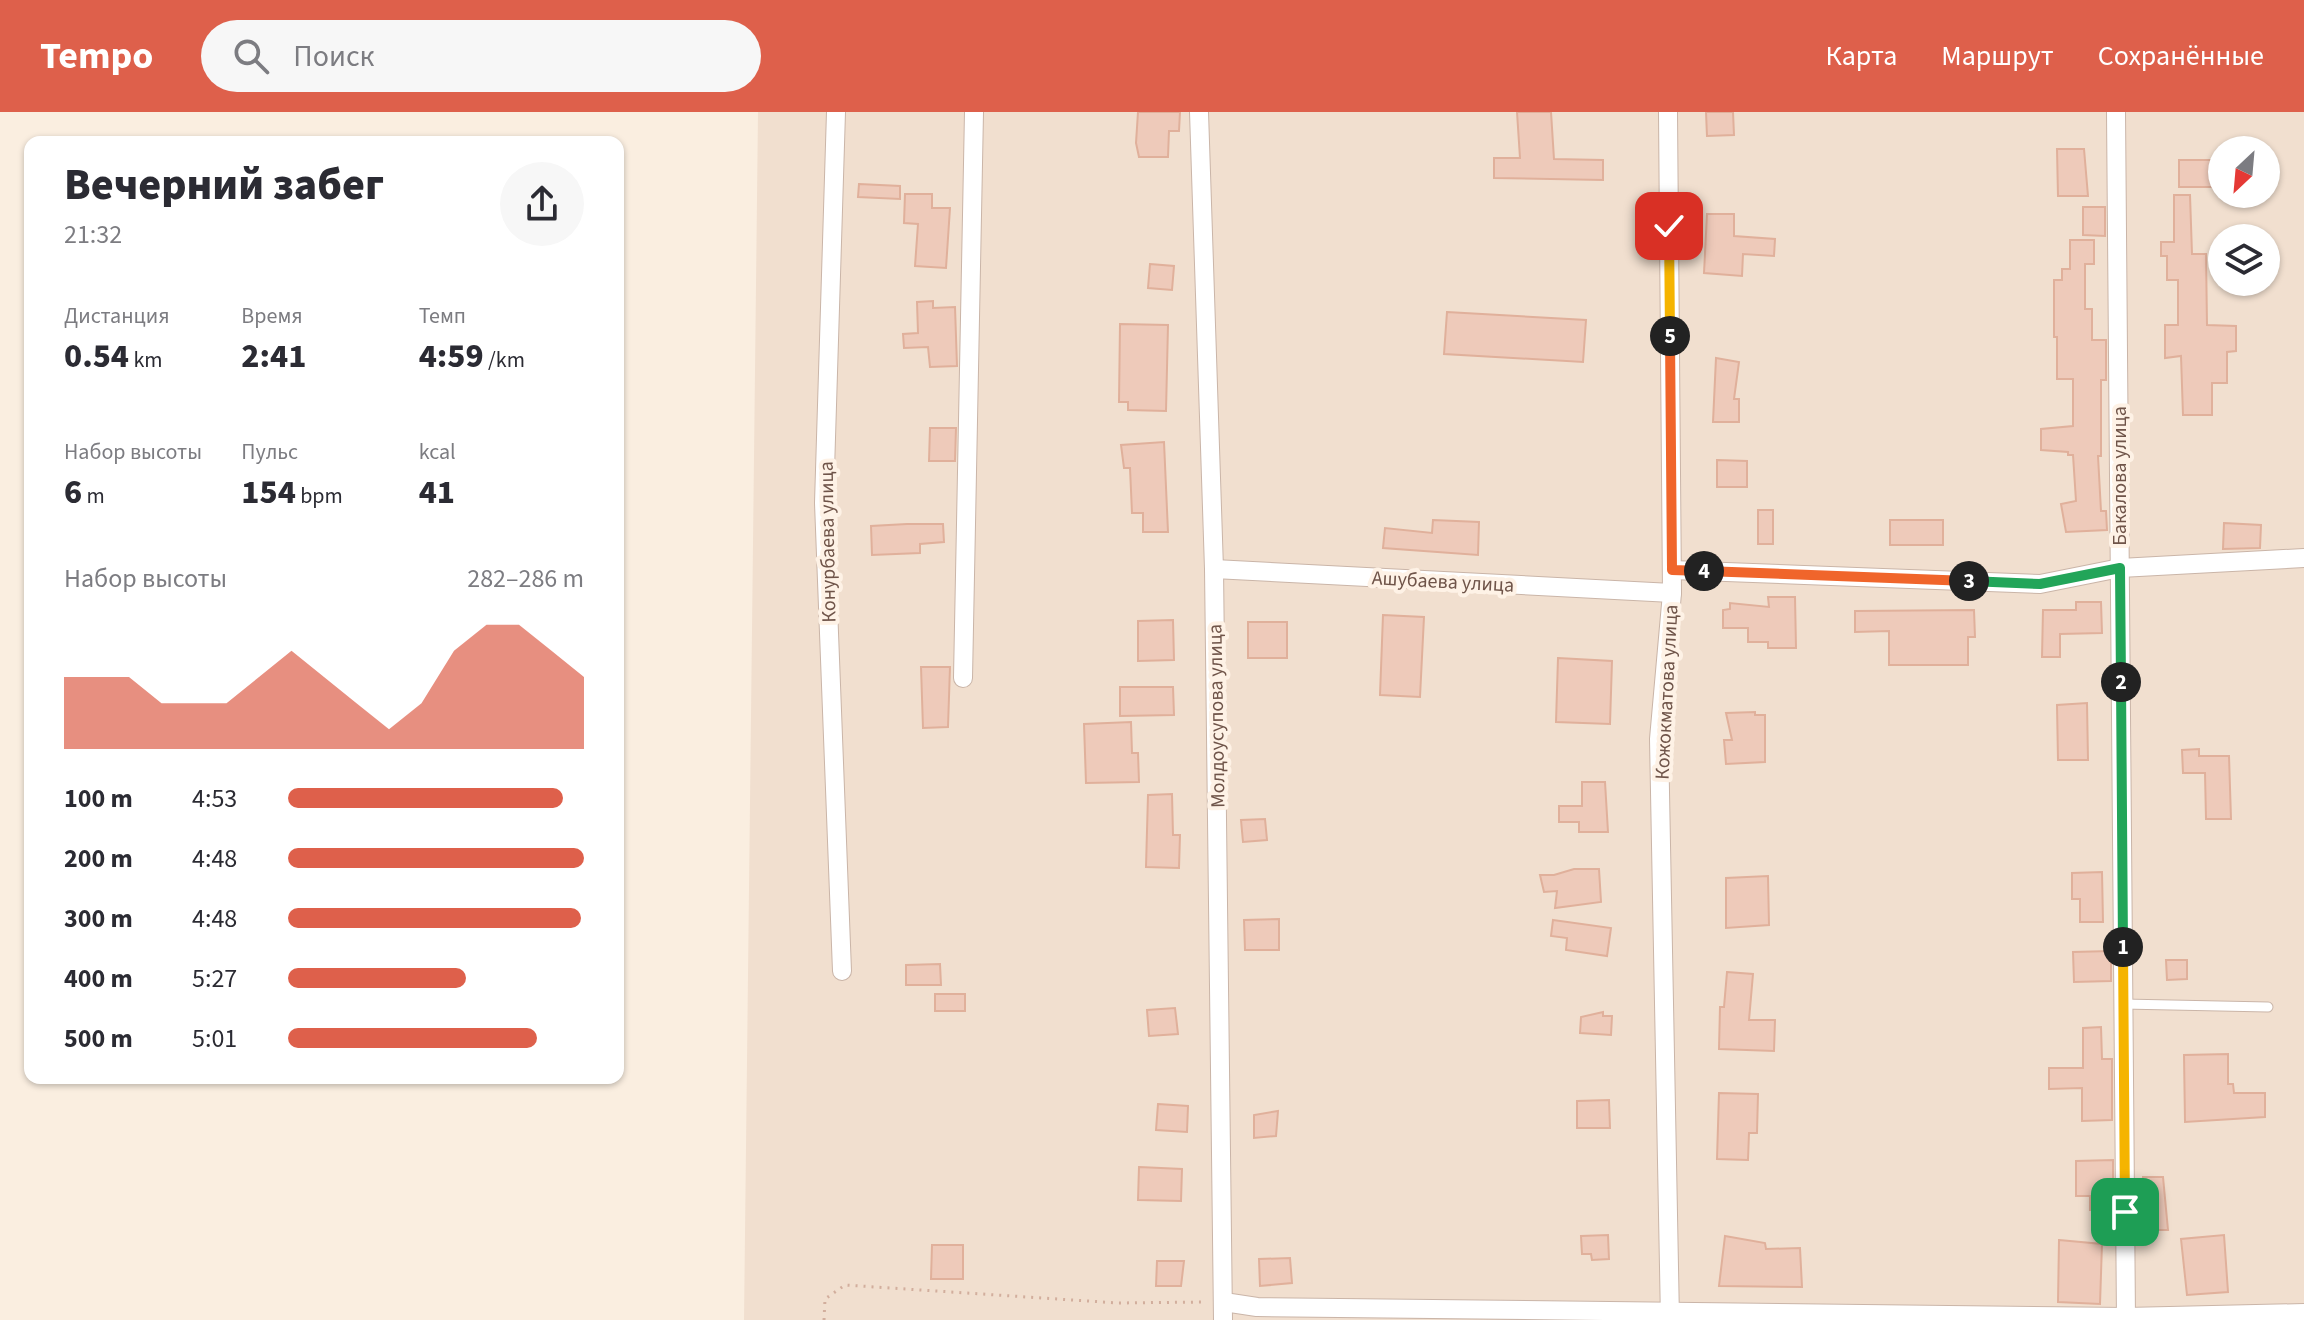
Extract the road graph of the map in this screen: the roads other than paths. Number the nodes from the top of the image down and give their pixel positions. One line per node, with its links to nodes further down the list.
1 (836, 112): 12 (street, Конурбаева улица)
2 (974, 112): 11 (street)
3 (1199, 112): 8 (street, Молдоусупова улица)
4 (1668, 112): 9 (street, Кожокматова улица)
5 (2116, 112): 7 (street, Бакалова улица)
6 (2304, 558): 7 (street)
7 (2120, 568): 9 (street); 13 (street, Бакалова улица)
8 (1214, 569): 10 (street, Ашубаева улица); 15 (street, Молдоусупова улица)
9 (1672, 570): 10 (street, Кожокматова улица)
10 (1672, 593): 17 (street, Кожокматова улица)
11 (963, 678)
12 (842, 971)
13 (2123, 1004): 14 (lane); 18 (street, Бакалова улица)
14 (2268, 1007)
15 (1223, 1311): 17 (street)
16 (2304, 1313): 18 (street)
17 (1670, 1316): 18 (street)
18 (2126, 1318)

